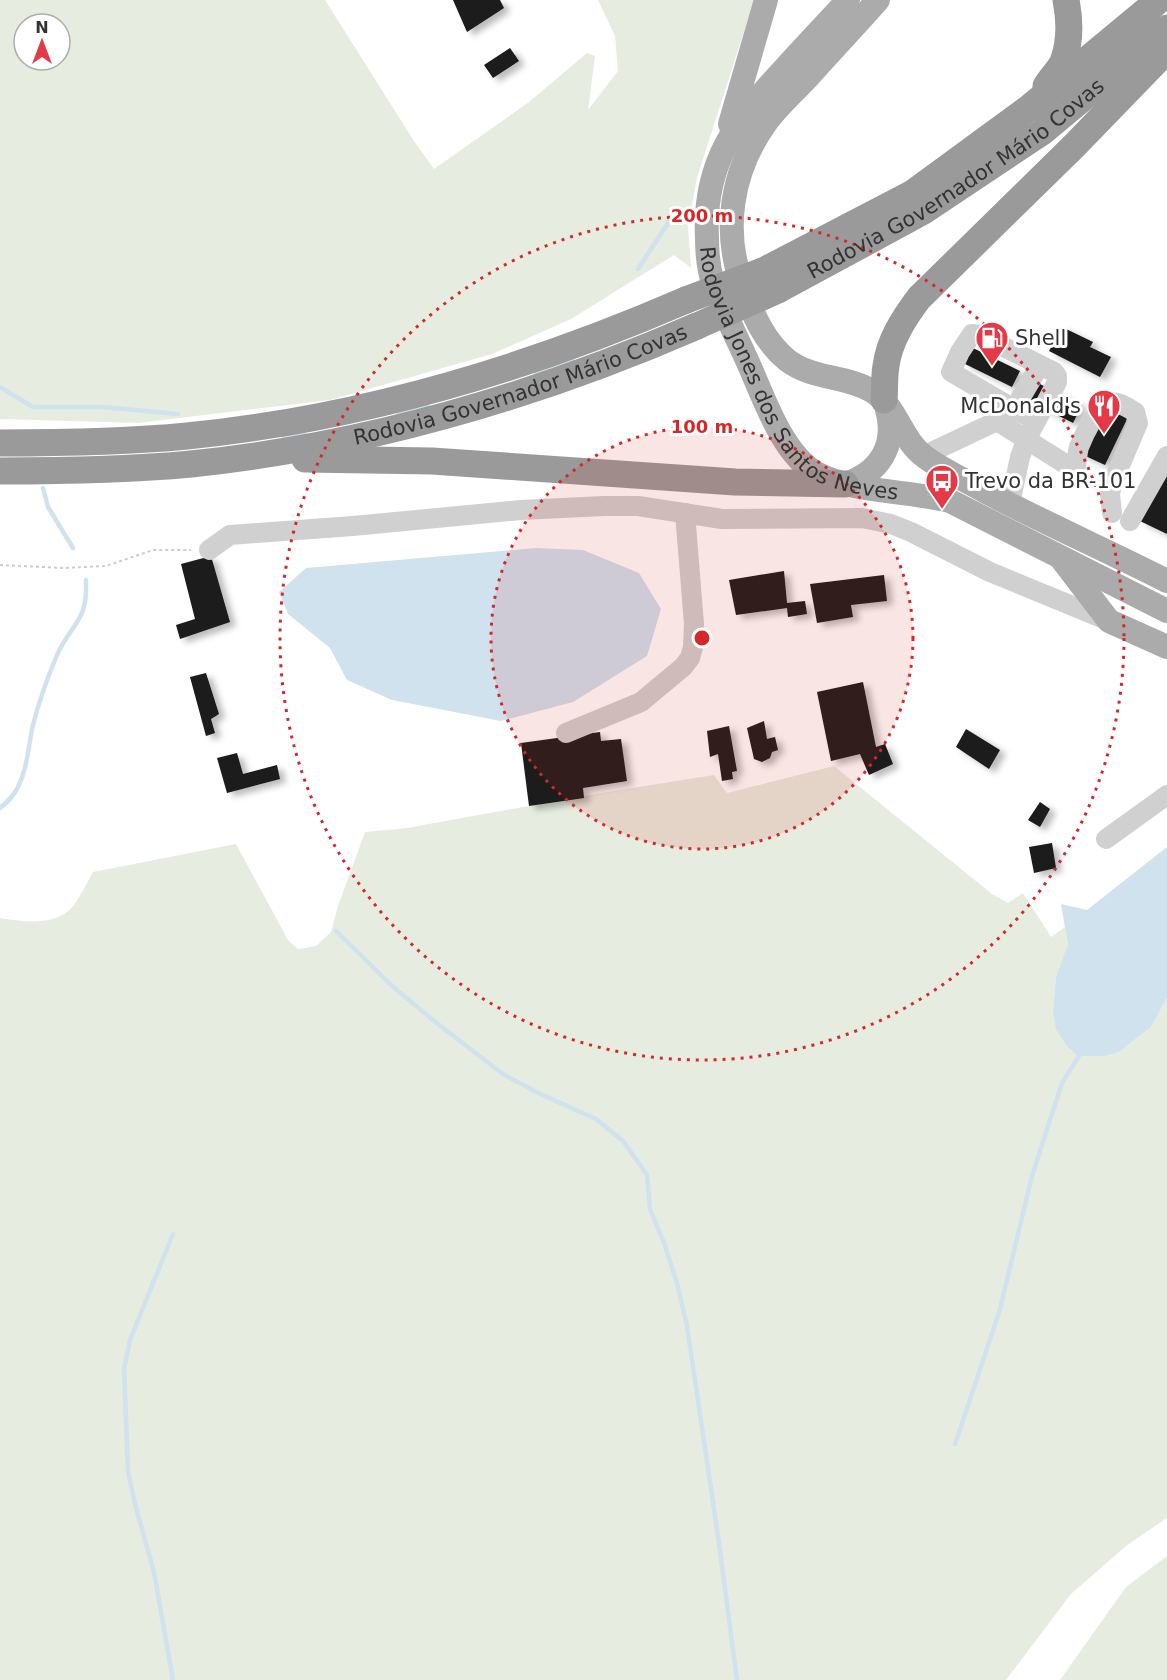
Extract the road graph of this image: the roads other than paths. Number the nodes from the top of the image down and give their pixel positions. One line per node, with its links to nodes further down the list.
1 (766, 0): 9 (main road)
2 (848, 0): 9 (main road, Rodovia Jones dos Santos Neves)
3 (878, 0): 12 (main road, Rodovia Jones dos Santos Neves)
4 (1066, 0): 8 (highway)
5 (1159, 0): 8 (highway, Rodovia Governador Mário Covas)
6 (1167, 28): 10 (highway, Rodovia Governador Mário Covas)
7 (1167, 50): 12 (highway)
8 (1029, 108): 10 (highway, Rodovia Governador Mário Covas)
9 (723, 149): 21 (main road, Rodovia Jones dos Santos Neves)
10 (770, 280): 16 (highway, Rodovia Governador Mário Covas, bridge); 19 (highway, Rodovia Governador Mário Covas, bridge)
11 (1047, 369): 13 (street); 13 (street); 15 (street)
12 (884, 400): 17 (main road, Rodovia Jones dos Santos Neves); 21 (main road)
13 (1014, 409): 14 (street); 15 (street)
14 (997, 422): 15 (street); 17 (street)
15 (1031, 430): 18 (street); 22 (street)
16 (0, 442)
17 (923, 456): 22 (main road, Rodovia Jones dos Santos Neves)
18 (1167, 456)
19 (192, 464): 20 (highway, Rodovia Governador Mário Covas); 21 (highway)
20 (0, 471)
21 (845, 484): 25 (main road, Rodovia Jones dos Santos Neves)
22 (1010, 504): 26 (main road, Rodovia Jones dos Santos Neves)
23 (685, 513): 24 (street); 28 (street); 30 (street)
24 (209, 550)
25 (1060, 557): 27 (main road, Rodovia Jones dos Santos Neves); 28 (main road)
26 (1167, 581)
27 (1167, 611)
28 (1109, 621): 29 (main road)
29 (1167, 647)
30 (566, 733)
31 (1167, 795): 32 (street)
32 (1106, 838)

